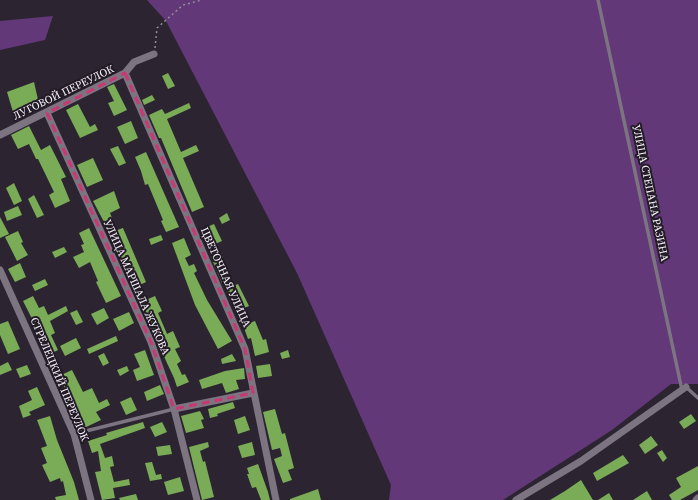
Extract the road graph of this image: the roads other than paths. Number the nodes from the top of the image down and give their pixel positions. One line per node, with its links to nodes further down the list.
1 (598, 0): 7 (lane, УЛИЦА СТЕПАНА РАЗИНА)
2 (154, 54): 3 (street, ЛУГОВОЙ ПЕРЕУЛОК)
3 (125, 73): 4 (street, ЛУГОВОЙ ПЕРЕУЛОК); 8 (street, ЦВЕТОЧНАЯ УЛИЦА)
4 (47, 112): 5 (street, ЛУГОВОЙ ПЕРЕУЛОК); 10 (street, УЛИЦА МАРШАЛА ЖУКОВА)
5 (0, 135)
6 (0, 270): 11 (street, СТРЕЛЕЦКИЙ ПЕРЕУЛОК)
7 (684, 388): 9 (lane); 15 (street)
8 (253, 393): 10 (street); 14 (street, ЦВЕТОЧНАЯ УЛИЦА)
9 (698, 398)
10 (174, 409): 11 (lane); 13 (street, УЛИЦА МАРШАЛА ЖУКОВА)
11 (74, 434): 12 (street, СТРЕЛЕЦКИЙ ПЕРЕУЛОК)
12 (91, 500)
13 (197, 500)
14 (276, 500)
15 (516, 500)

